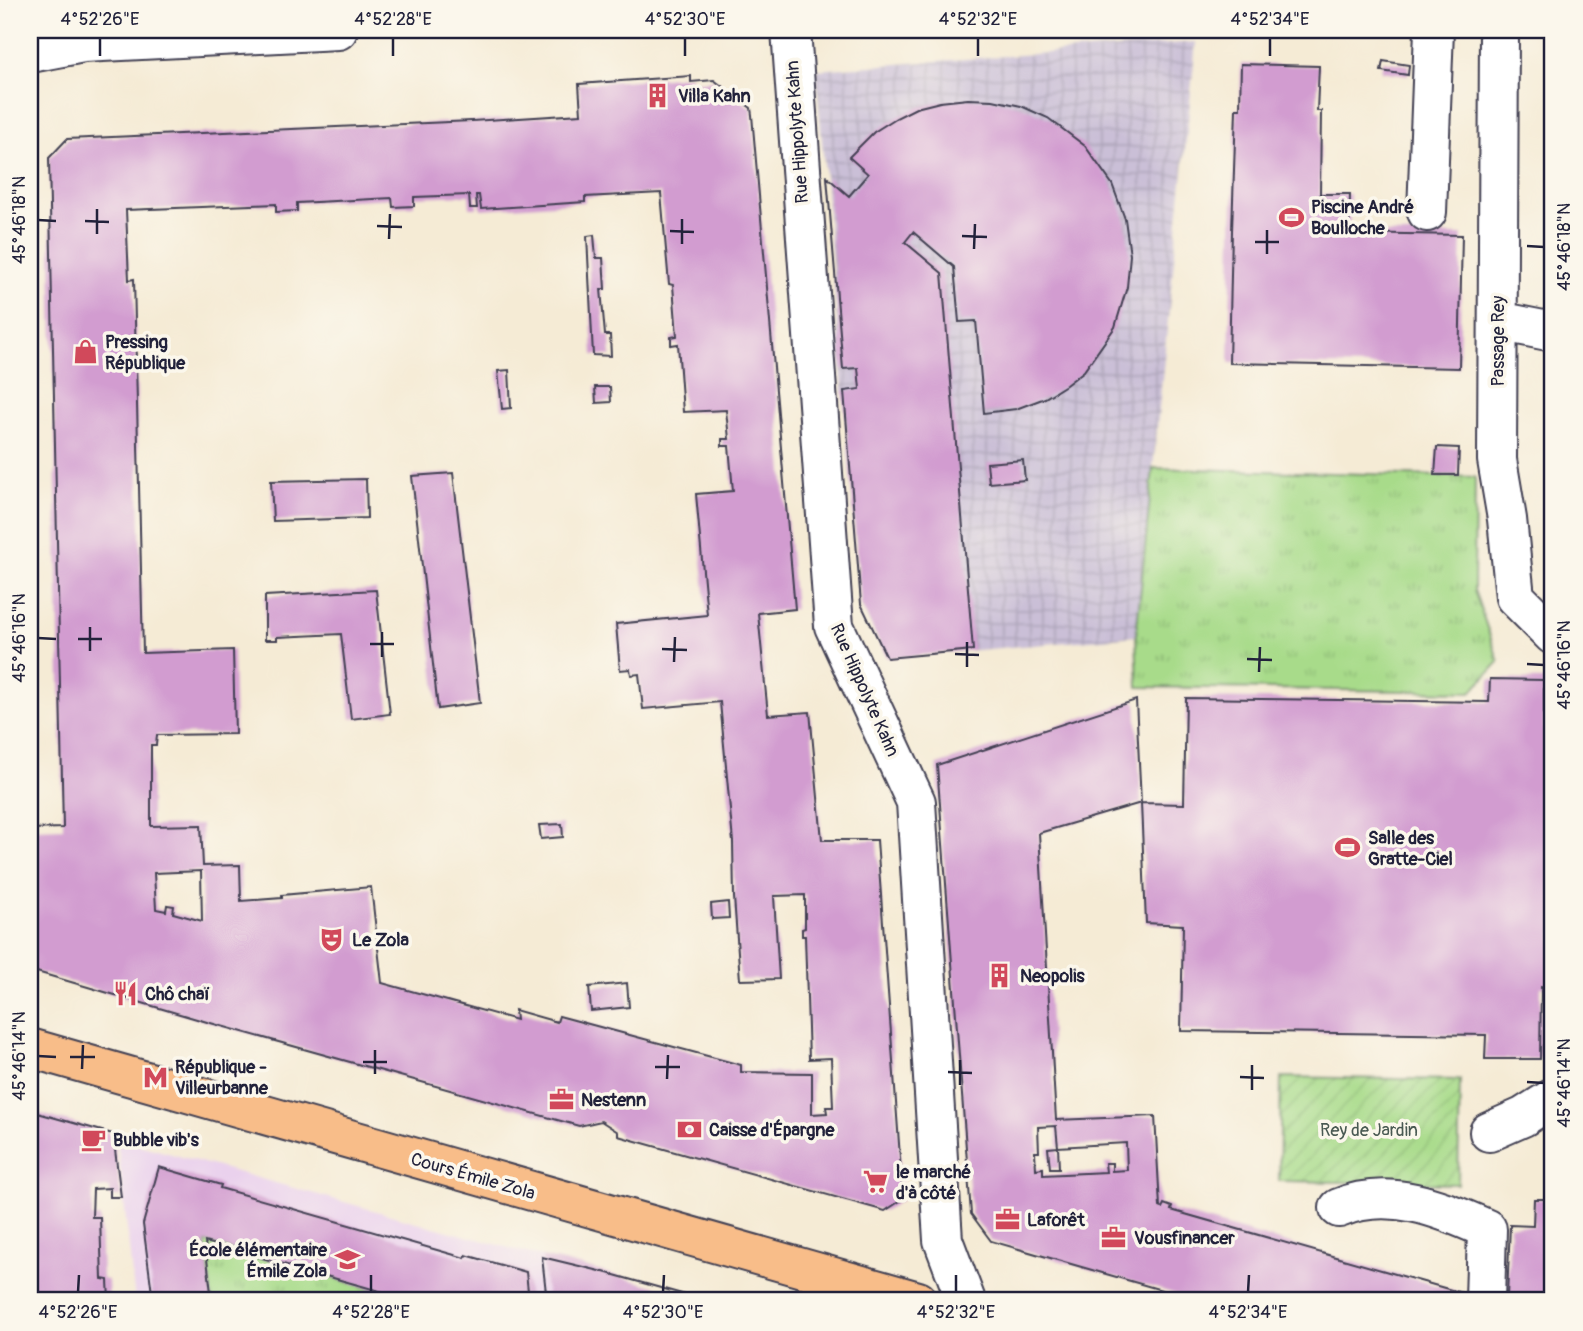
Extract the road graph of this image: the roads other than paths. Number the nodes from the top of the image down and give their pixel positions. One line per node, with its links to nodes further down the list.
1 (338, 30): 5 (street)
2 (791, 30): 15 (street, Rue Hippolyte Kahn)
3 (1434, 30): 6 (street)
4 (1499, 30): 7 (street, Passage Rey)
5 (30, 53)
6 (1427, 212)
7 (1497, 321): 8 (street); 9 (street, Passage Rey)
8 (1553, 332)
9 (1553, 635)
10 (30, 1048): 14 (main road, Cours Émile Zola)
11 (1553, 1098): 12 (street)
12 (1489, 1132)
13 (1339, 1208): 16 (street)
14 (918, 1301)
15 (966, 1301)
16 (1485, 1301)

